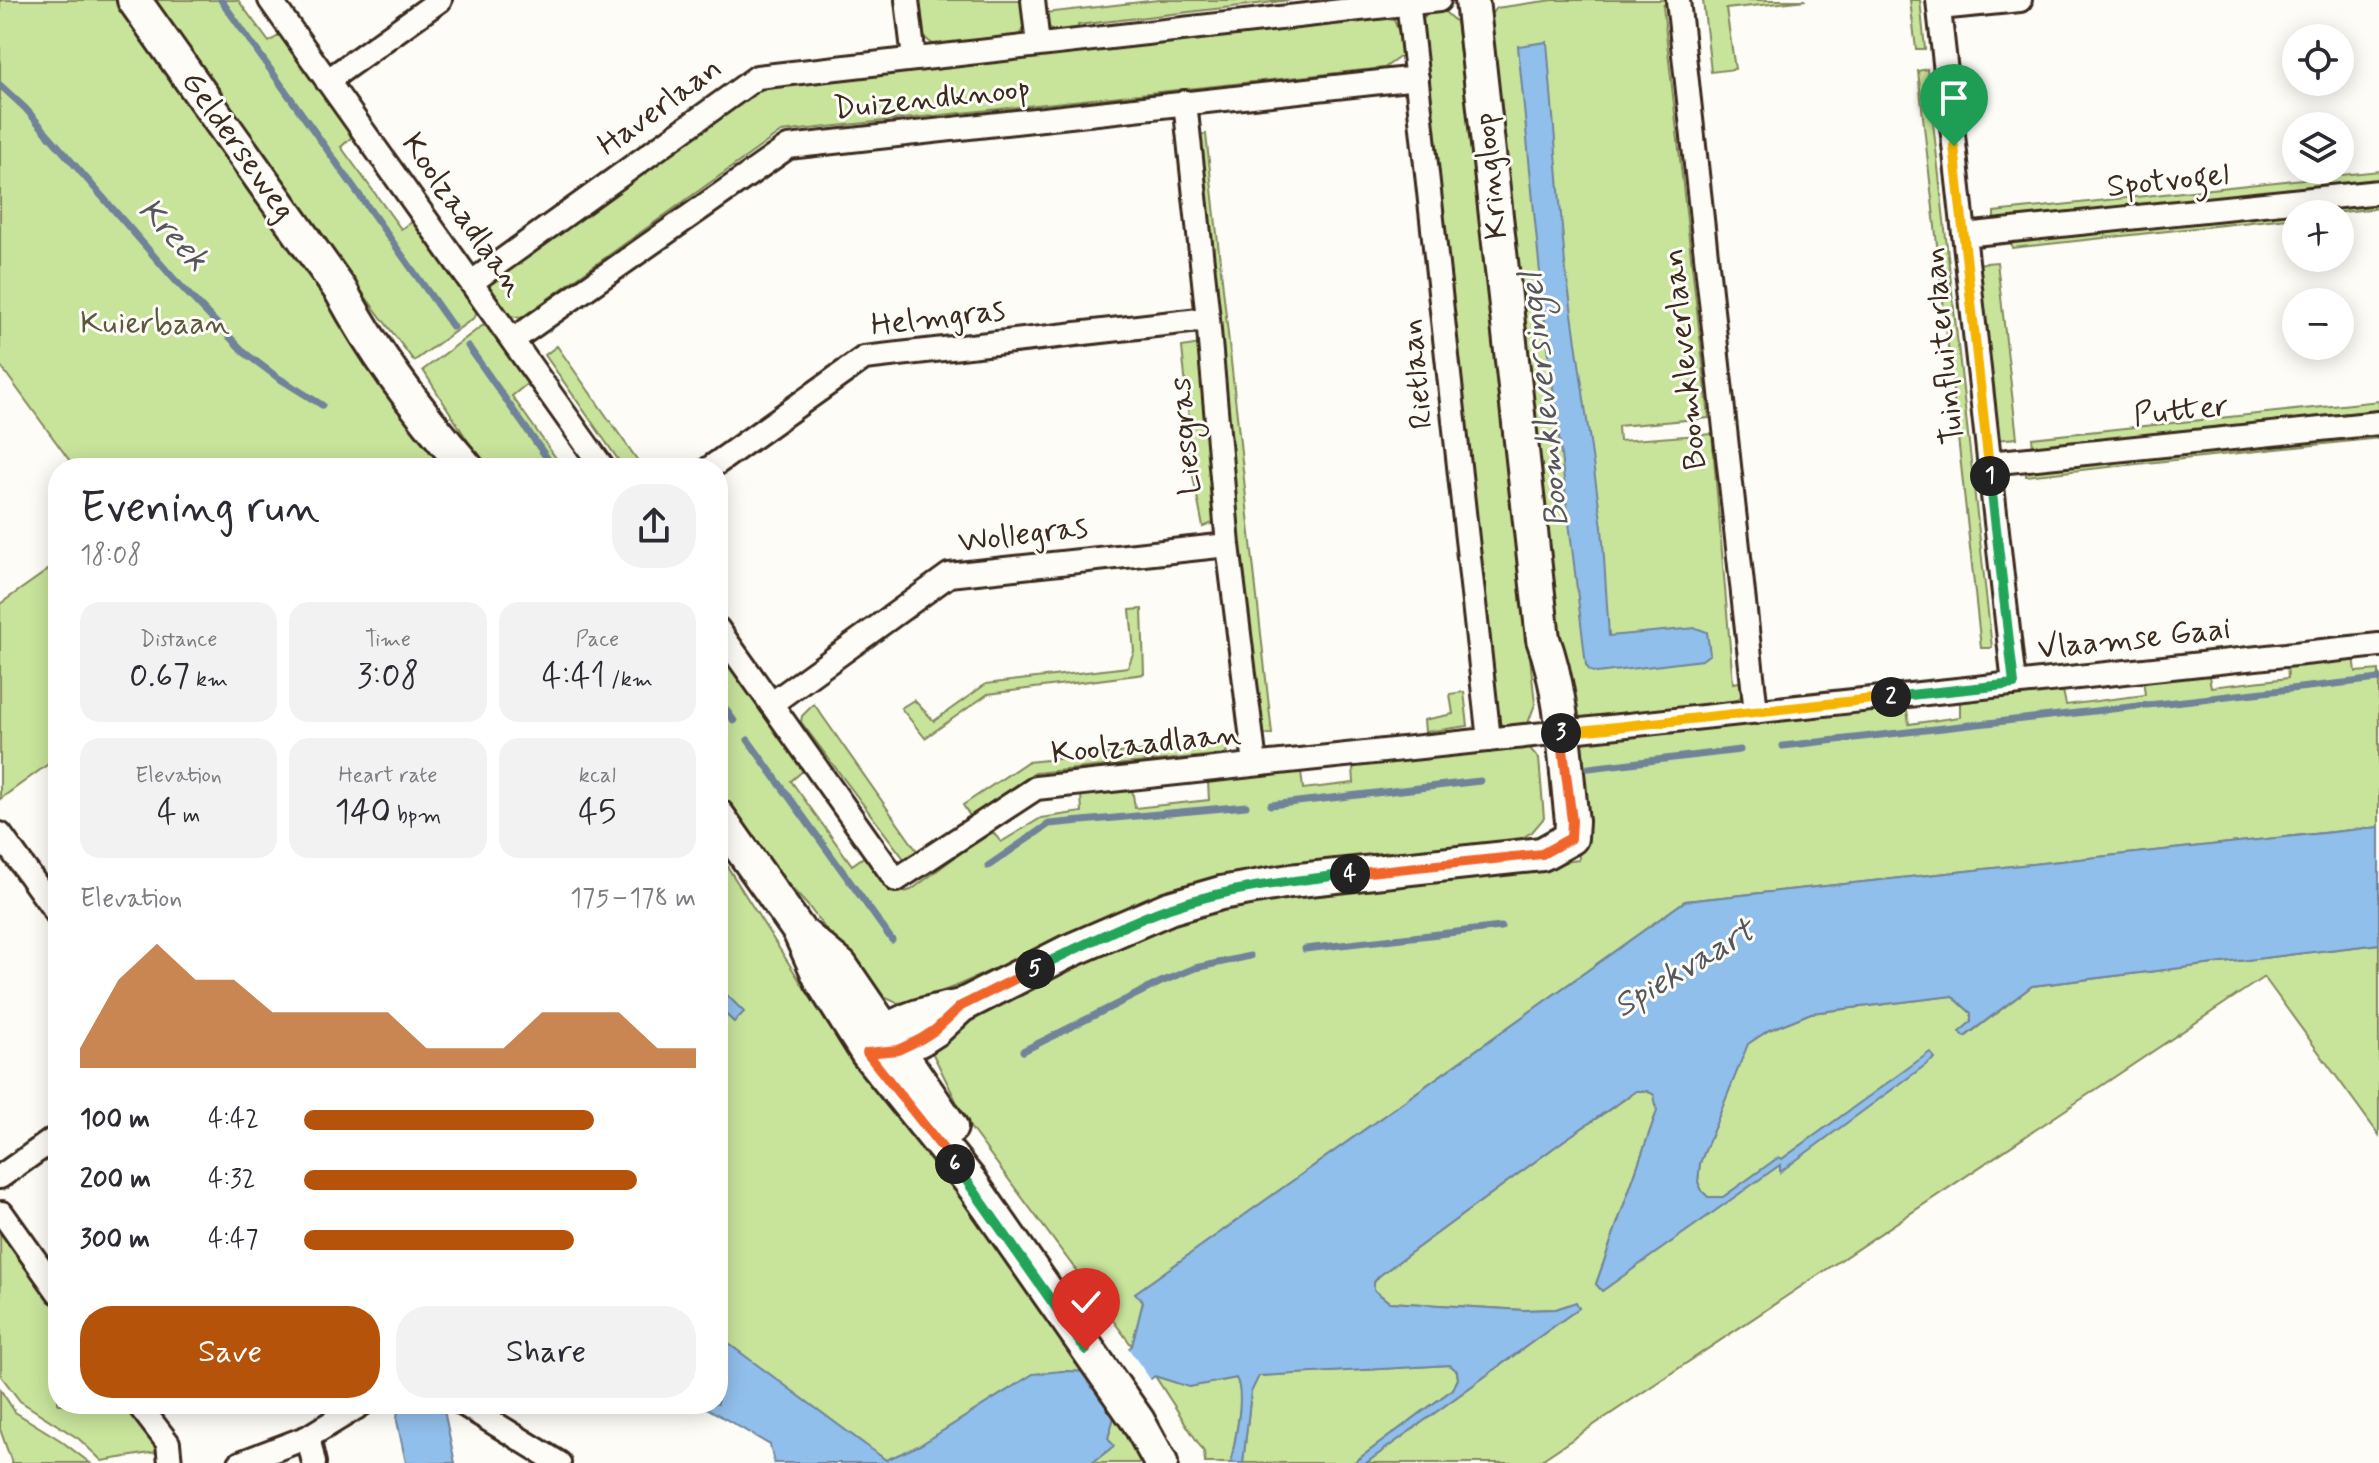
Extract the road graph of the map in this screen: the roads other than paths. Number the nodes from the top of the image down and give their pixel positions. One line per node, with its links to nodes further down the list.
1 (134, 0): 20 (street, Gelderseweg)
2 (270, 0): 15 (street, Koolzaadlaan)
3 (440, 0): 15 (street)
4 (907, 0): 13 (street)
5 (1033, 0): 12 (street)
6 (1439, 0): 10 (street, Haverlaan)
7 (1472, 0): 35 (street, Kringloop)
8 (1678, 0): 34 (street, Boomkleverlaan)
9 (2020, 0): 11 (street)
10 (1408, 2): 12 (street, Haverlaan); 14 (street, Rietlaan)
11 (1938, 4): 18 (street, Tuinfluiterlaan)
12 (1038, 45): 13 (street, Haverlaan)
13 (914, 59): 19 (street, Haverlaan)
14 (1417, 78): 16 (street, Duizendknoop); 36 (street, Rietlaan)
15 (327, 81): 19 (street, Koolzaadlaan)
16 (1185, 102): 21 (street, Liesgras); 22 (street, Duizendknoop)
17 (2379, 192): 18 (street, Spotvogel)
18 (1964, 235): 28 (street, Tuinfluiterlaan)
19 (472, 282): 22 (street, Koolzaadlaan)
20 (341, 291): 24 (street, Gelderseweg); 25 (street, Gelderseweg)
21 (1208, 319): 27 (street, Helmgras); 29 (street, Liesgras)
22 (513, 340): 26 (street, Koolzaadlaan)
23 (2379, 423): 28 (street, Putter)
24 (459, 458)
25 (469, 458)
26 (596, 458)
27 (724, 458)
28 (1989, 463): 32 (street, Tuinfluiterlaan)
29 (1228, 545): 33 (street, Wollegras); 37 (street, Liesgras)
30 (728, 643): 33 (street, Koolzaadlaan)
31 (2379, 645): 32 (street, Vlaamse Gaai)
32 (2014, 684): 34 (street, Vlaamse Gaai)
33 (771, 704): 37 (street, Koolzaadlaan)
34 (1756, 712): 35 (street, Vlaamse Gaai)
35 (1552, 733): 36 (street, Koolzaadlaan); 41 (street, Kringloop)
36 (1489, 740): 37 (street, Koolzaadlaan)
37 (1255, 764)
38 (728, 830): 41 (street)
39 (0, 834): 40 (street)
40 (48, 901)
41 (884, 1045): 49 (street)
42 (48, 1143): 43 (street)
43 (0, 1177)
44 (2, 1213): 45 (street)
45 (48, 1278)
46 (146, 1414): 51 (street)
47 (346, 1414): 50 (street)
48 (479, 1414): 54 (street)
49 (1144, 1417): 55 (street); 56 (street)
50 (308, 1437): 52 (street); 53 (street)
51 (170, 1463)
52 (240, 1463)
53 (314, 1463)
54 (559, 1463)
55 (1161, 1463)
56 (1179, 1463)

